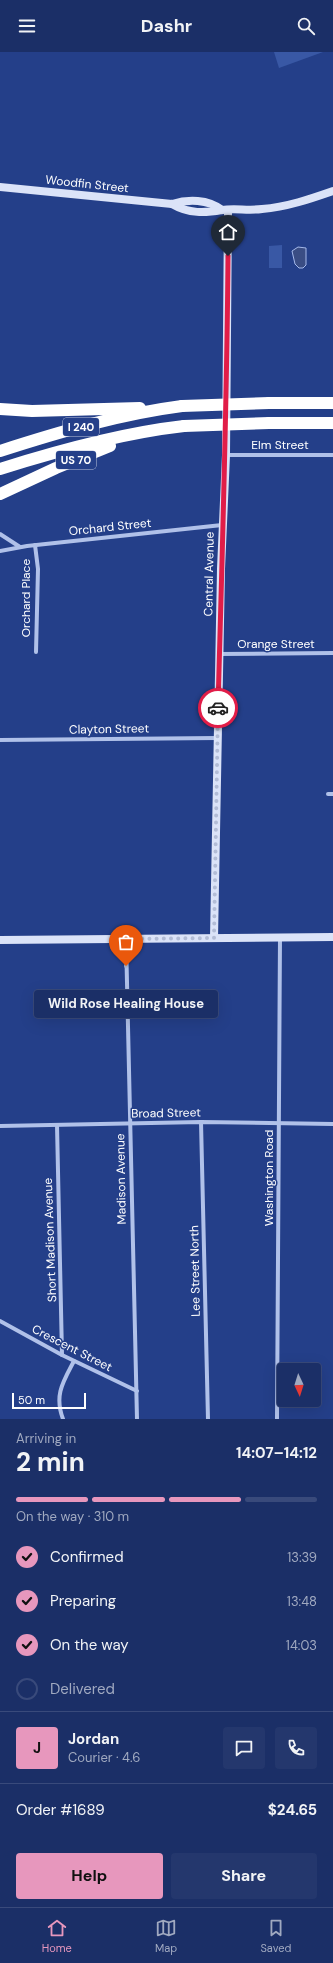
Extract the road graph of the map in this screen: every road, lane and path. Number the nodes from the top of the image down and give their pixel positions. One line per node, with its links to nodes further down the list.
1 (0, 188): 3 (street, Woodfin Street)
2 (333, 191): 3 (street, Woodfin Street)
3 (225, 210): 10 (street, Central Avenue)
4 (333, 403): 6 (highway, I 240, bridge)
5 (0, 409): 6 (highway)
6 (163, 409): 9 (highway, I 240)
7 (333, 423): 8 (highway, I 240, bridge)
8 (154, 429): 12 (highway, I 240); 13 (highway, US 70)
9 (0, 451)
10 (226, 455): 11 (street, Elm Street); 14 (street, Central Avenue)
11 (333, 455)
12 (0, 469)
13 (0, 494)
14 (222, 525): 16 (street, Orchard Street); 20 (street, Central Avenue)
15 (0, 534): 17 (street, Orchard Place)
16 (35, 545): 17 (street, Orchard Street); 19 (street, Orchard Place)
17 (21, 547): 18 (street, Orchard Street)
18 (0, 551)
19 (36, 652)
20 (219, 654): 21 (street, Orange Street); 22 (street, Central Avenue)
21 (333, 654)
22 (218, 738): 23 (street, Clayton Street); 26 (street, Central Avenue)
23 (0, 740)
24 (280, 937): 25 (street); 26 (street); 31 (street, Washington Road)
25 (333, 937)
26 (214, 938): 27 (street)
27 (126, 939): 28 (street); 30 (street, Madison Avenue)
28 (0, 940)
29 (201, 1122): 30 (street, Broad Street); 31 (street, Broad Street); 41 (street, Lee Street North)
30 (130, 1123): 32 (street, Broad Street); 38 (street, Madison Avenue)
31 (279, 1123): 33 (street, Broad Street); 42 (street, Washington Road)
32 (57, 1124): 34 (street, Broad Street); 36 (street, Short Madison Avenue)
33 (333, 1124)
34 (0, 1126)
35 (0, 1321): 36 (street, Crescent Street)
36 (62, 1355): 37 (street, Crescent Street)
37 (74, 1361): 38 (street, Crescent Street); 39 (street)
38 (137, 1391): 40 (street, Madison Avenue)
39 (63, 1419)
40 (137, 1419)
41 (208, 1419)
42 (278, 1419)

